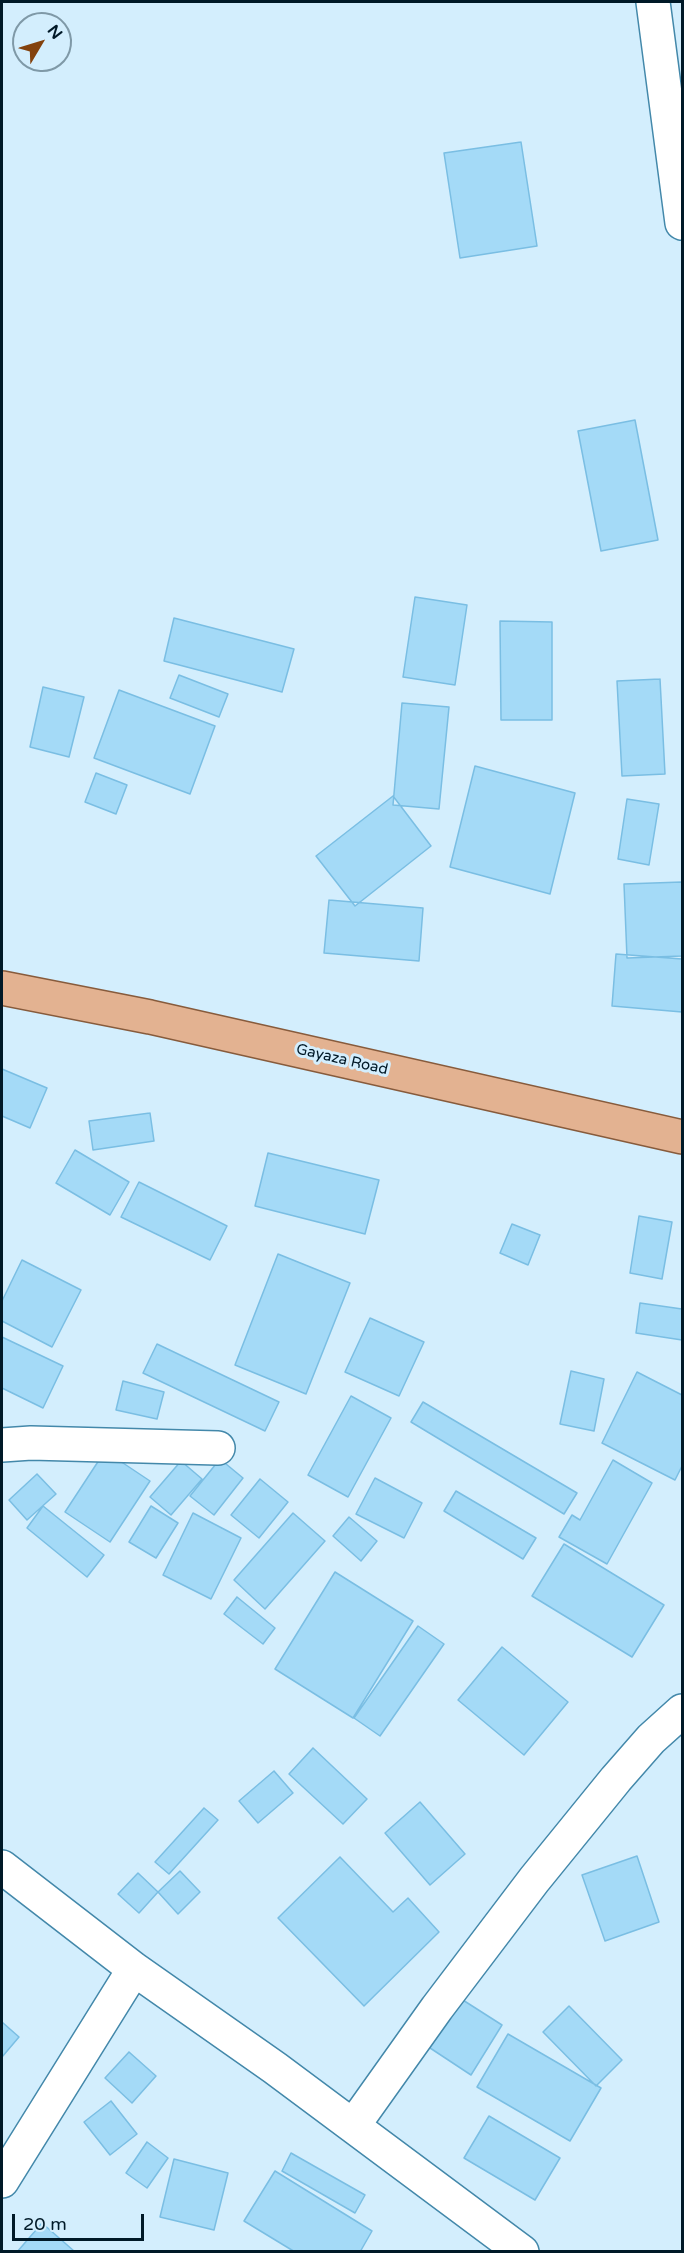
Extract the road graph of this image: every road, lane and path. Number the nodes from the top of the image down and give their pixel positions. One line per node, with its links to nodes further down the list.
1 (653, 2): 2 (street)
2 (682, 223)
3 (2, 988): 4 (main road, Gayaza Road)
4 (682, 1137)
5 (2, 1445): 6 (street)
6 (218, 1448)
7 (682, 1710): 10 (street)
8 (2, 1867): 9 (street)
9 (134, 1969): 10 (street); 11 (street)
10 (353, 2126): 12 (street)
11 (2, 2181)
12 (520, 2251)

